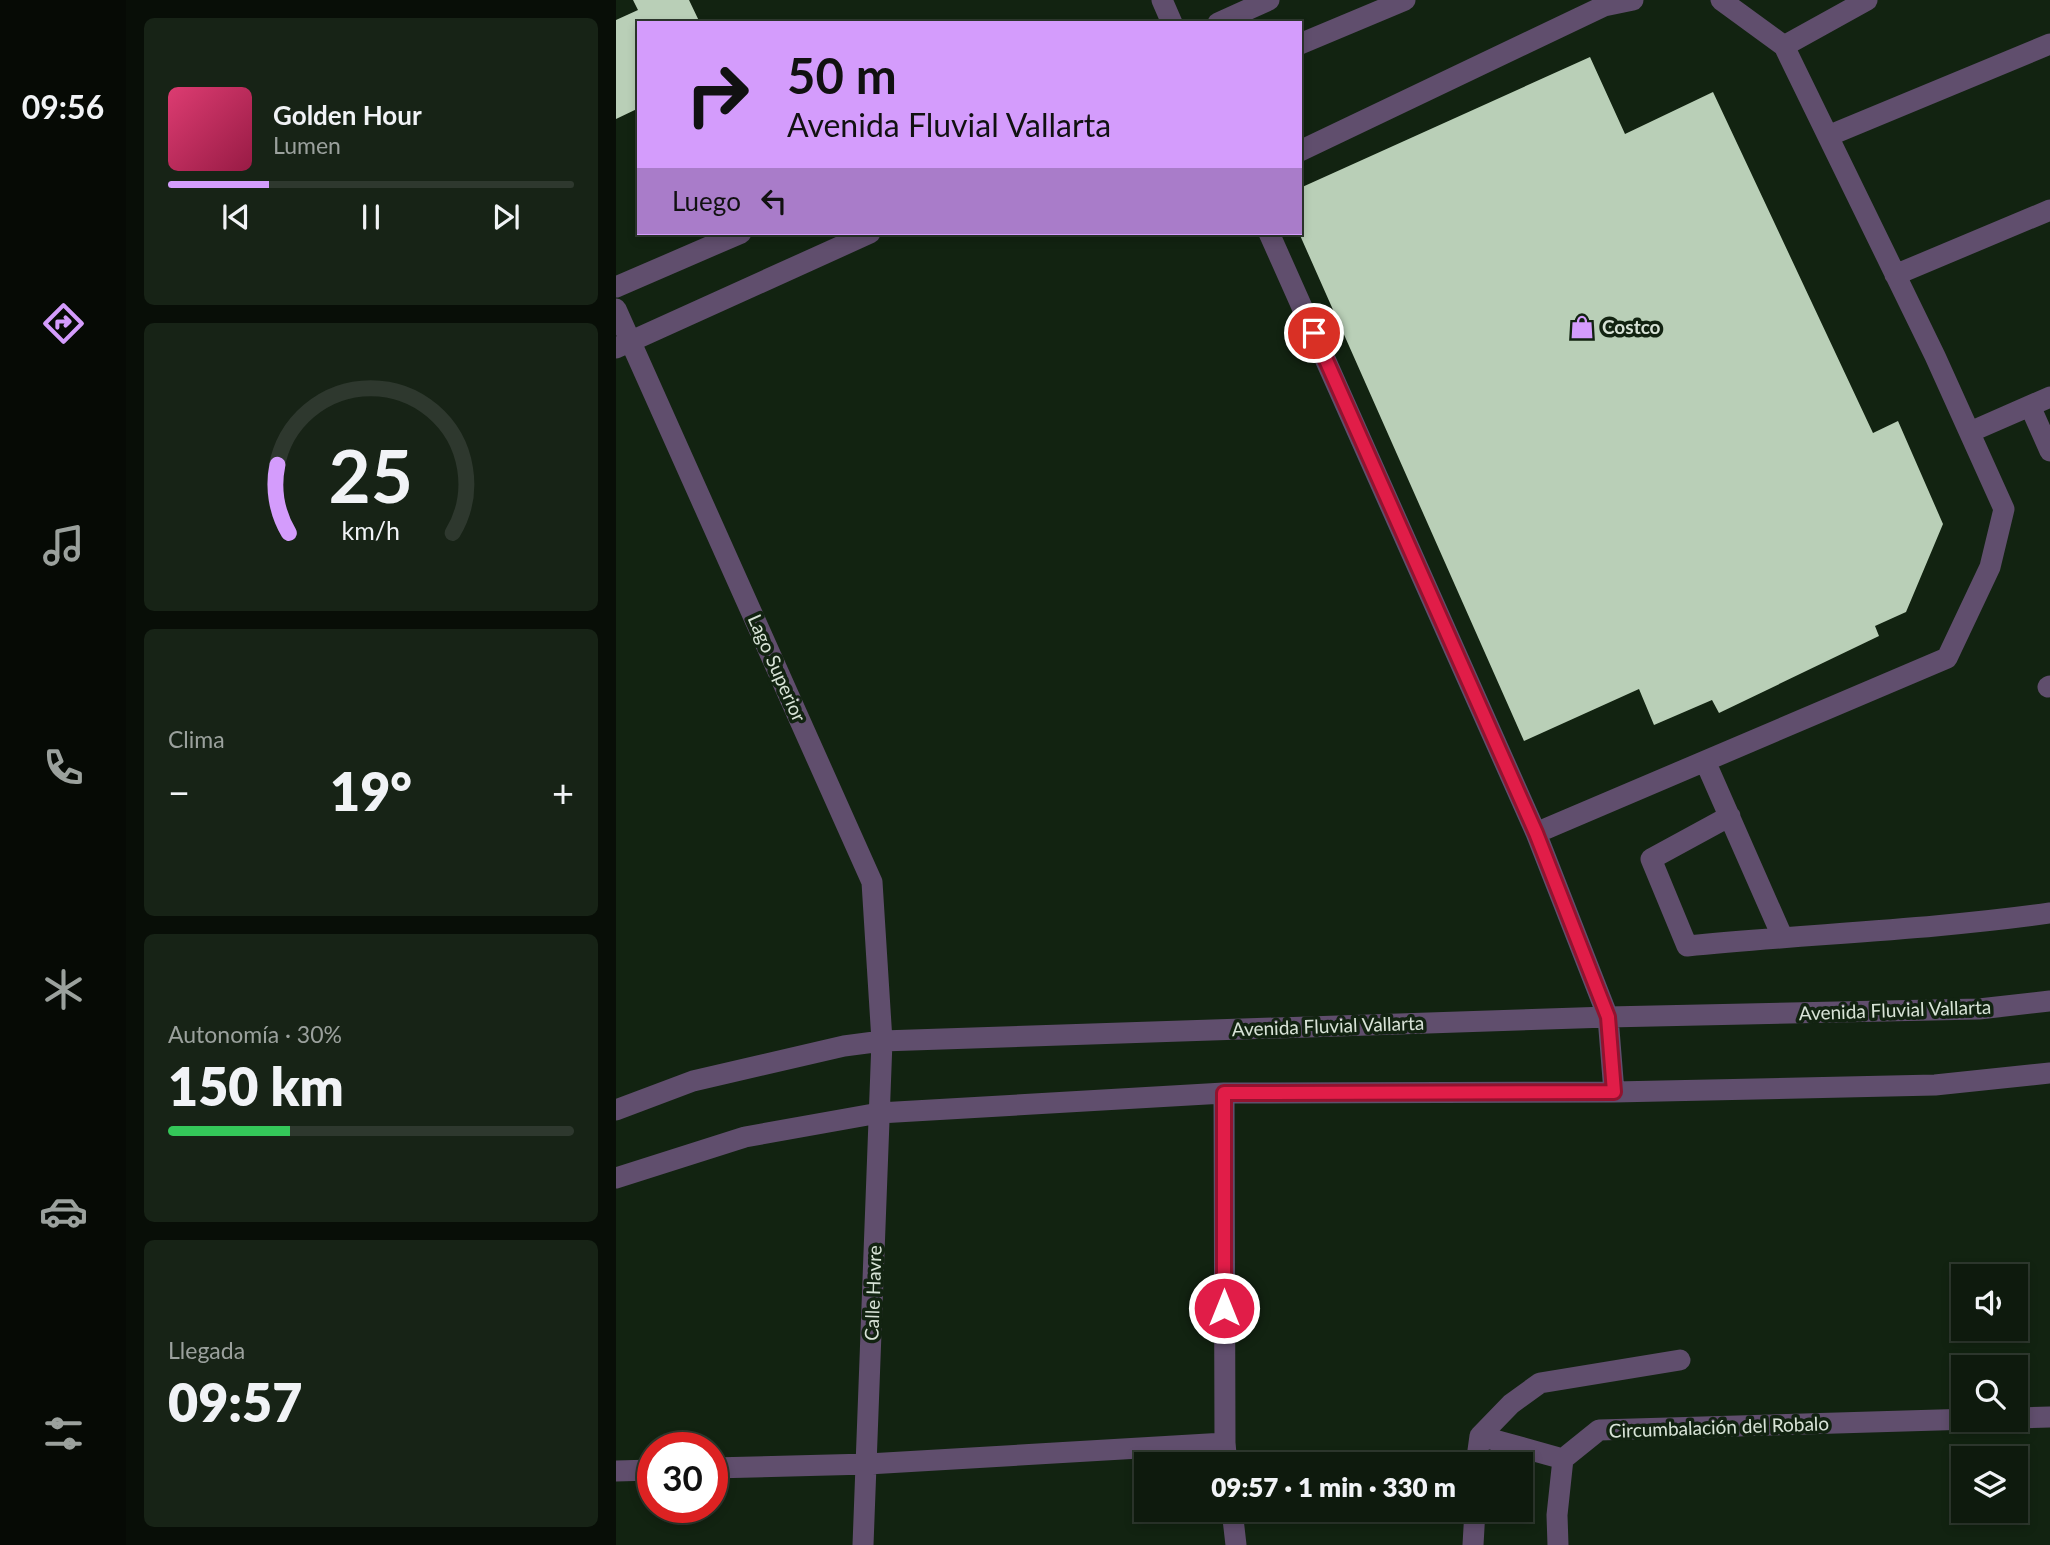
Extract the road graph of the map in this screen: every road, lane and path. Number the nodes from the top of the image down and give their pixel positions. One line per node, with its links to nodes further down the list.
1 (1162, 0): 7 (street)
2 (1269, 0): 8 (street)
3 (1405, 0): 9 (street)
4 (1633, 0): 13 (street)
5 (1721, 0): 11 (street)
6 (1867, 0): 11 (street)
7 (1171, 21)
8 (1222, 21)
9 (1302, 43)
10 (2050, 44): 12 (street)
11 (1784, 46): 12 (street)
12 (1828, 136): 18 (street)
13 (1302, 150)
14 (2050, 210): 18 (street)
15 (736, 235): 19 (street)
16 (866, 235): 21 (street)
17 (1270, 235): 28 (street)
18 (1895, 275): 24 (street)
19 (616, 287)
20 (616, 309): 21 (street, Lago Superior)
21 (624, 345): 33 (street, Lago Superior)
22 (2050, 397): 23 (street)
23 (2030, 406): 24 (street); 25 (street)
24 (1970, 432): 26 (street)
25 (2050, 451)
26 (1705, 761): 27 (street); 28 (street)
27 (1730, 816): 30 (street); 30 (street)
28 (1536, 833): 32 (street)
29 (2050, 914): 30 (street)
30 (1782, 936)
31 (2050, 1001): 32 (street, Avenida Fluvial Vallarta)
32 (1608, 1017): 33 (street, Avenida Fluvial Vallarta); 35 (street)
33 (882, 1041): 37 (street, Avenida Fluvial Vallarta); 38 (street, Calle Havre)
34 (2050, 1073): 35 (street)
35 (1614, 1092): 36 (street)
36 (1224, 1093): 38 (street); 45 (street)
37 (616, 1110)
38 (879, 1113): 39 (street); 49 (street, Calle Havre)
39 (616, 1178)
40 (1681, 1360): 44 (street)
41 (2050, 1417): 42 (street)
42 (2028, 1418)
43 (1951, 1420): 48 (street, Circumbalación del Robalo)
44 (1480, 1436): 47 (street); 48 (street)
45 (1225, 1443): 46 (street); 49 (street)
46 (1226, 1452)
47 (1478, 1452)
48 (1563, 1459): 58 (street)
49 (868, 1464): 50 (street); 55 (street, Calle Havre)
50 (728, 1468)
51 (637, 1470): 52 (street)
52 (616, 1471)
53 (1233, 1522): 56 (street)
54 (1474, 1522): 57 (street)
55 (863, 1545)
56 (1236, 1545)
57 (1473, 1545)
58 (1558, 1545)

